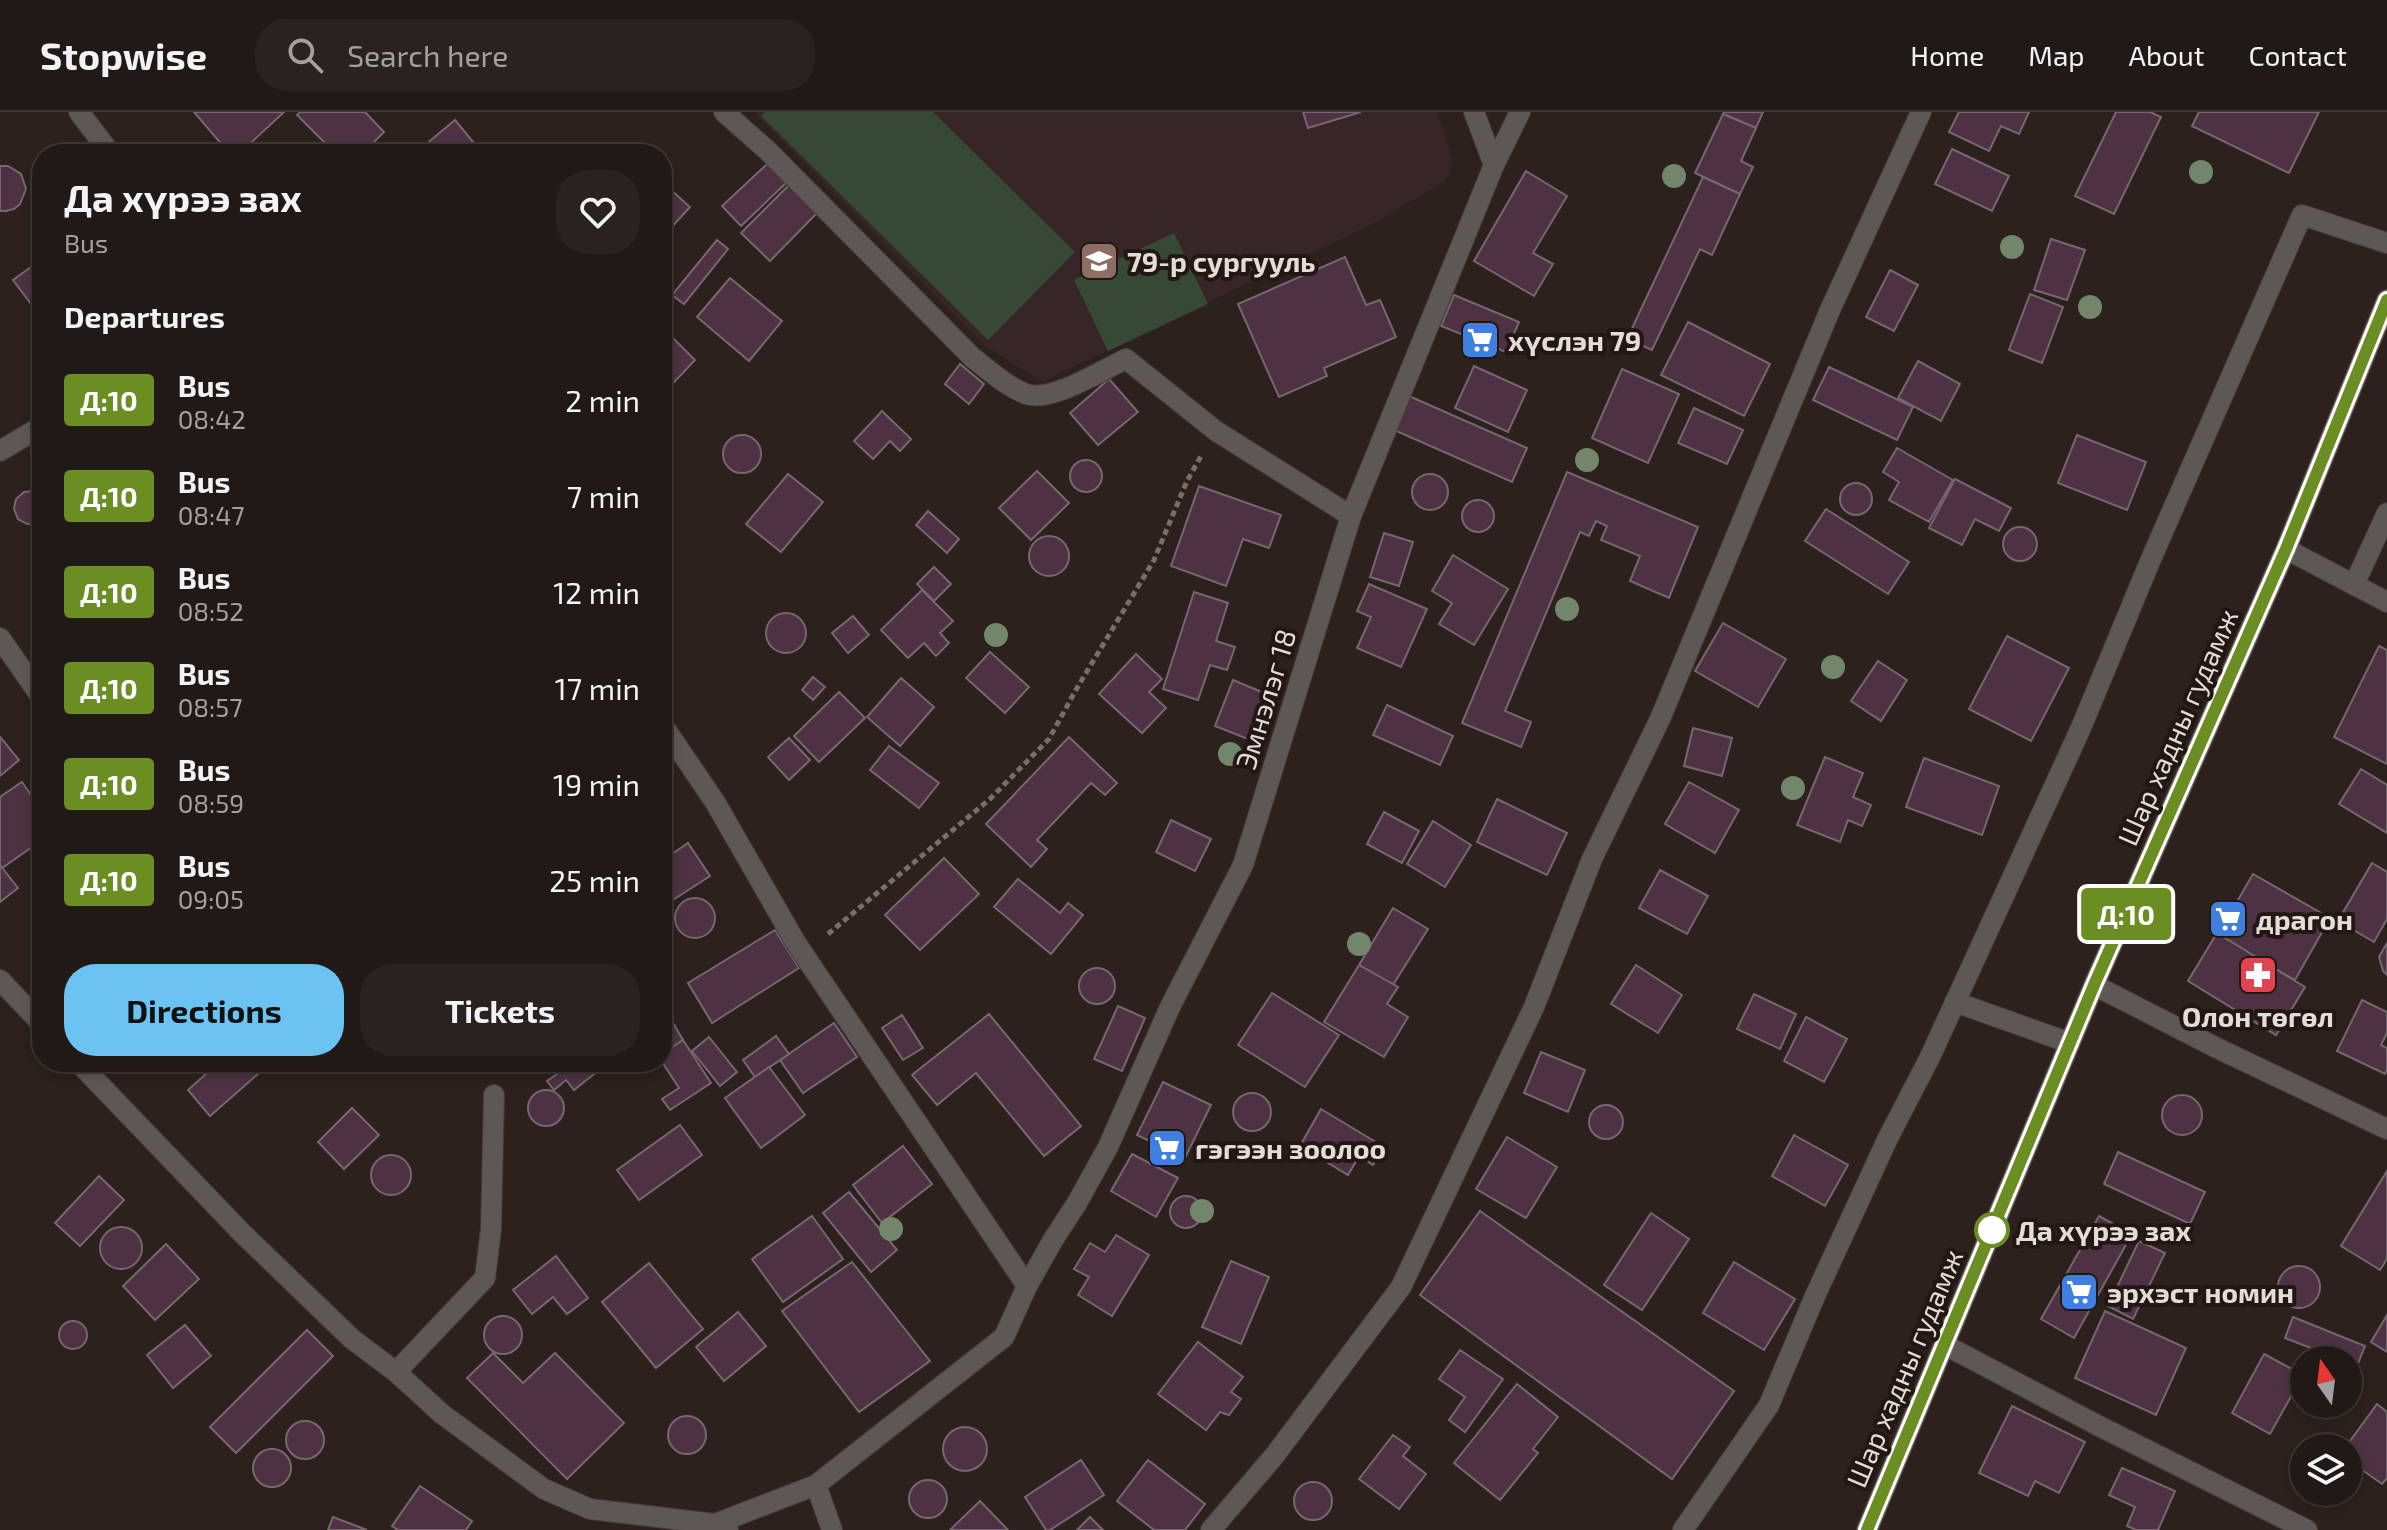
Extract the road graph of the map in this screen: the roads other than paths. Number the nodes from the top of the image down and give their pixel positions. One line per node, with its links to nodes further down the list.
1 (79, 112): 6 (street)
2 (724, 112): 13 (street)
3 (1474, 112): 7 (street)
4 (1520, 112): 7 (street, Эмнэлэг 18)
5 (1921, 112): 34 (street)
6 (103, 144)
7 (1494, 165): 13 (street, Эмнэлэг 18)
8 (2387, 243): 23 (street)
9 (2387, 300): 14 (main road, Шар хадны гудамж)
10 (32, 432): 11 (street)
11 (0, 451)
12 (2387, 513): 15 (street)
13 (1351, 516): 28 (street, Эмнэлэг 18)
14 (2286, 549): 15 (street); 21 (main road, Шар хадны гудамж)
15 (2354, 585): 16 (street)
16 (2387, 602)
17 (0, 638): 18 (street)
18 (32, 684)
19 (672, 739): 28 (street)
20 (0, 980): 22 (street)
21 (2094, 985): 24 (main road, Шар хадны гудамж); 27 (street)
22 (32, 1001)
23 (1955, 1002): 24 (street); 35 (street)
24 (2070, 1043): 29 (main road, Шар хадны гудамж)
25 (88, 1072): 30 (street)
26 (494, 1095): 30 (street)
27 (2387, 1129)
28 (1027, 1286): 31 (street, Эмнэлэг 18)
29 (1945, 1345): 36 (main road, Шар хадны гудамж); 37 (street)
30 (396, 1372): 32 (street)
31 (816, 1485): 32 (street, Эмнэлэг 18); 33 (street)
32 (721, 1527)
33 (832, 1530)
34 (1211, 1530)
35 (1683, 1530)
36 (1867, 1530)
37 (2307, 1530)

